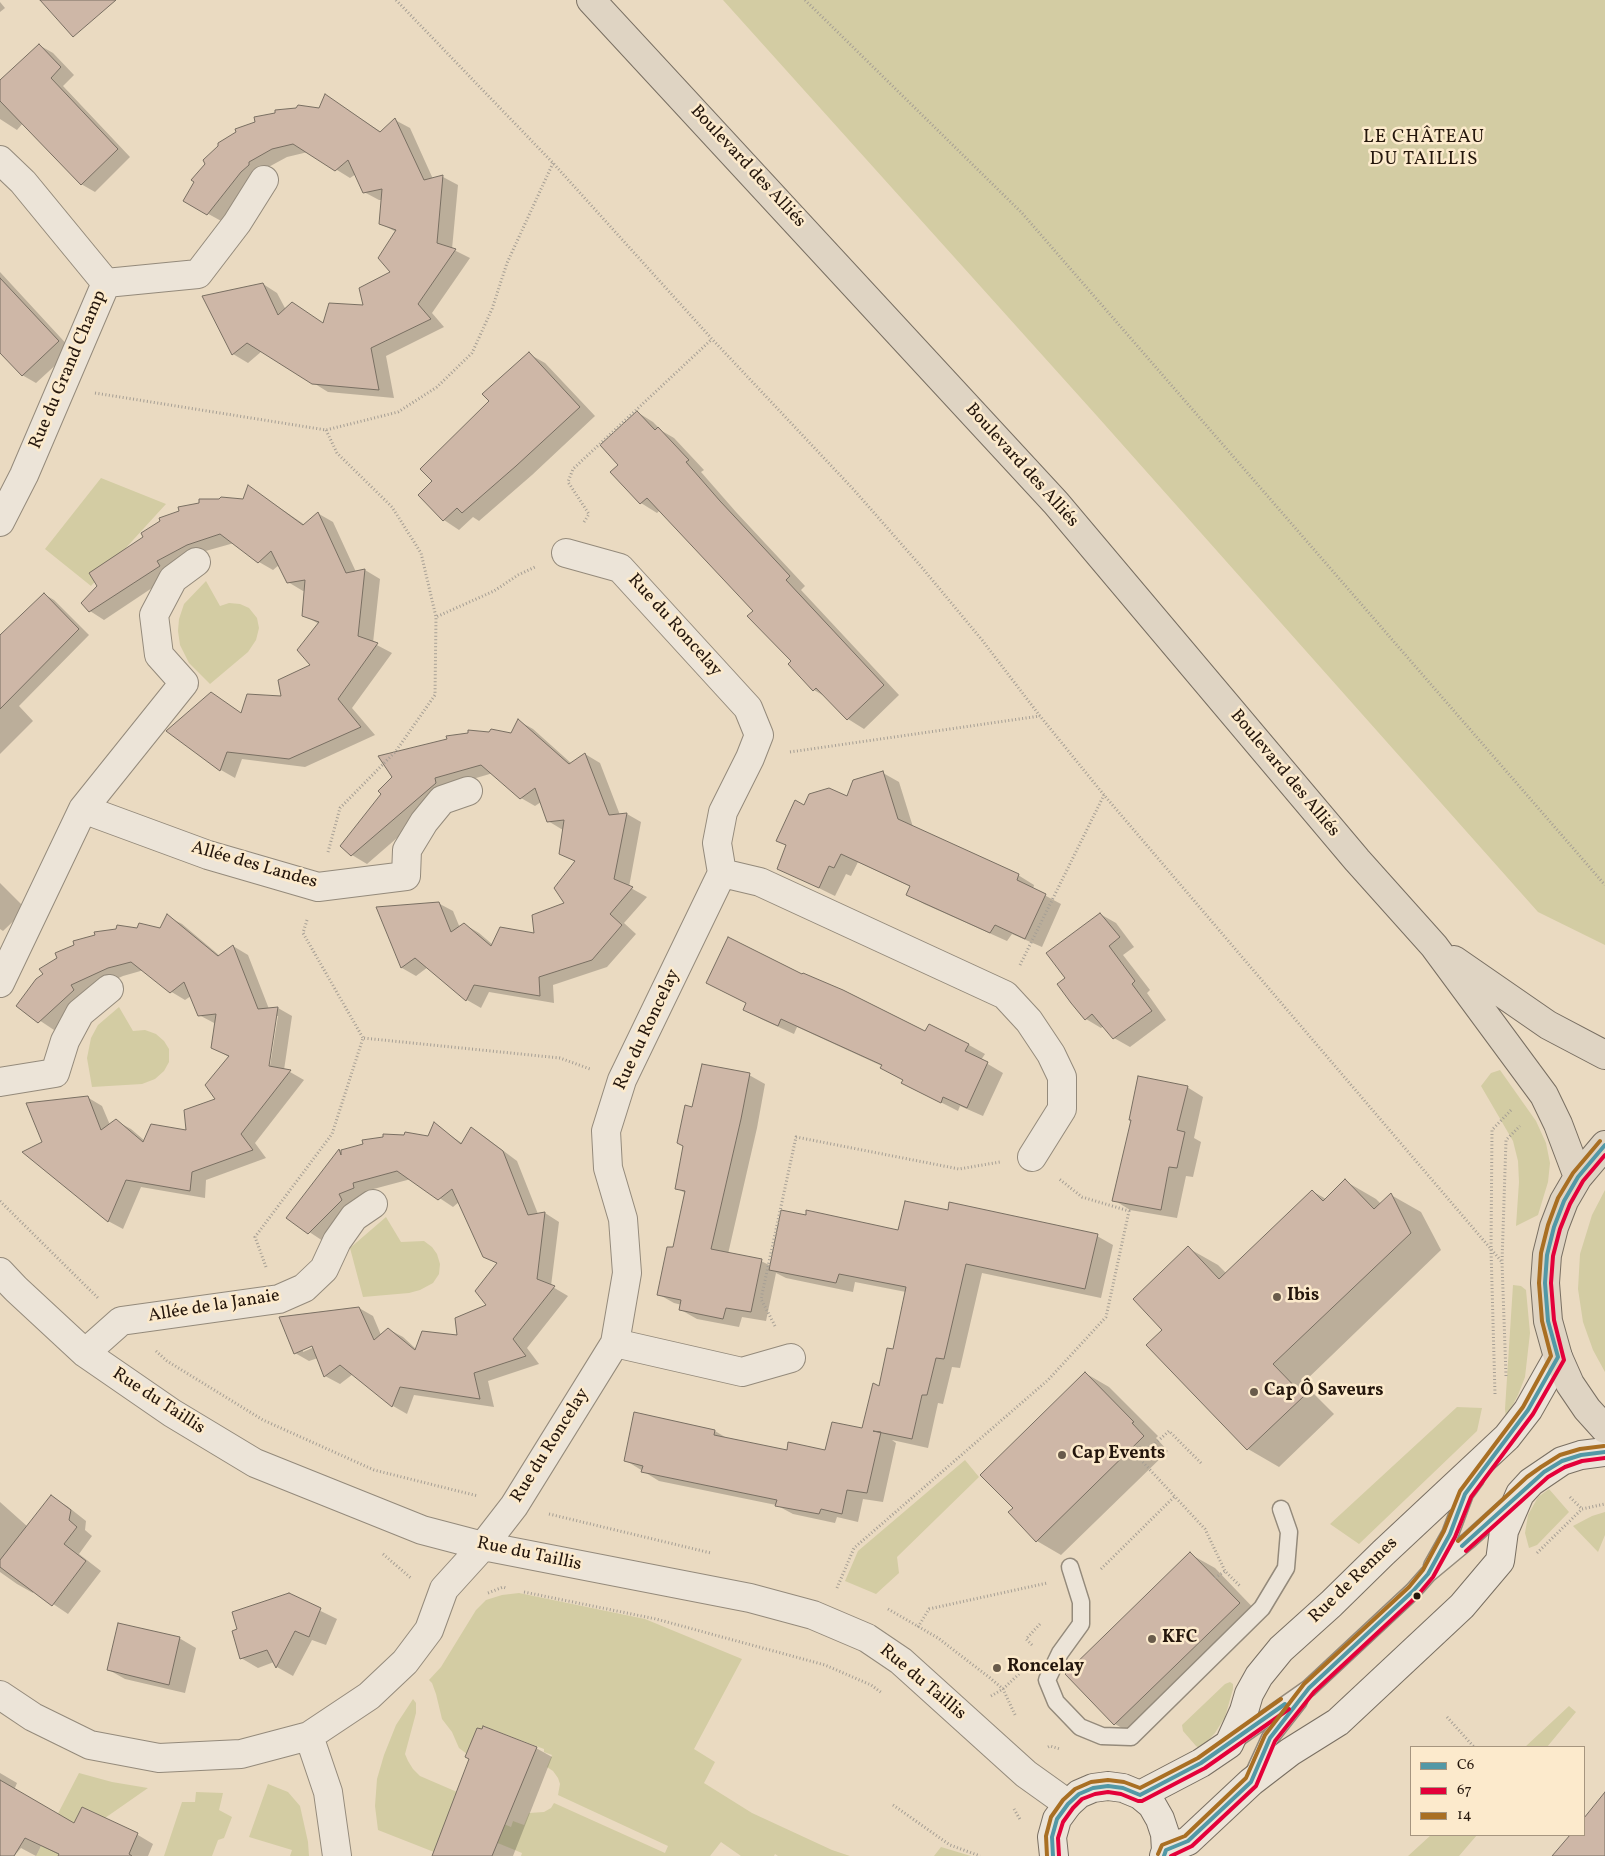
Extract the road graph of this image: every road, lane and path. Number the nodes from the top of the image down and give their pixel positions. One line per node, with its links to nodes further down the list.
1 (396, 0): 5 (path)
2 (591, 0): 23 (main road, Boulevard des Alliés)
3 (805, 0): 21 (path)
4 (0, 160): 7 (street, Rue du Grand Champ)
5 (553, 163): 8 (path); 10 (path)
6 (264, 180): 7 (street)
7 (106, 283): 9 (street, Rue du Grand Champ)
8 (712, 340): 12 (path); 15 (path)
9 (63, 388): 10 (path); 11 (street, Rue du Grand Champ)
10 (326, 430): 14 (path)
11 (0, 522)
12 (566, 553): 14 (path); 16 (street, Rue du Roncelay)
13 (196, 562): 19 (street)
14 (436, 617): 22 (path)
15 (1040, 716): 16 (path); 18 (path)
16 (750, 758): 20 (street, Rue du Roncelay)
17 (468, 791): 22 (street, Allée des Landes)
18 (1104, 795): 26 (path); 35 (path)
19 (82, 809): 22 (street, Allée des Landes); 24 (street)
20 (722, 873): 26 (street); 29 (street, Rue du Roncelay)
21 (1605, 885)
22 (318, 886): 27 (path)
23 (1434, 946): 28 (main road, Boulevard des Alliés); 33 (main road, Boulevard des Alliés)
24 (0, 983)
25 (109, 989): 30 (street)
26 (1005, 995): 32 (street)
27 (363, 1038): 29 (path); 37 (path)
28 (1605, 1054)
29 (622, 1080): 38 (street, Rue du Roncelay)
30 (0, 1082)
31 (1605, 1145): 33 (main road)
32 (1032, 1157): 41 (path); 54 (path)
33 (1578, 1177): 40 (main road)
34 (373, 1204): 37 (street, Allée de la Janaie)
35 (1502, 1262)
36 (0, 1272): 39 (street, Rue du Taillis)
37 (279, 1299): 39 (street, Allée de la Janaie)
38 (615, 1343): 41 (street); 50 (street, Rue du Roncelay)
39 (85, 1353): 50 (street, Rue du Taillis)
40 (1558, 1357): 42 (main road); 43 (street, Rue de Rennes)
41 (791, 1358)
42 (1605, 1429)
43 (1507, 1437): 53 (lane, Rue de Rennes); 61 (street, Rue de Rennes)
44 (1605, 1452): 46 (street, Rue de Rennes)
45 (1201, 1463): 52 (path)
46 (1520, 1494): 53 (lane, Rue de Rennes); 63 (street, Rue de Rennes)
47 (1605, 1504): 49 (path)
48 (1282, 1509): 51 (lane)
49 (1582, 1509)
50 (483, 1546): 60 (street, Rue du Roncelay); 65 (street, Rue du Taillis)
51 (1070, 1567)
52 (1225, 1571)
53 (1428, 1574): 56 (lane, Rue de Rennes)
54 (836, 1588)
55 (1022, 1671): 57 (path)
56 (1309, 1688): 61 (lane, Rue de Rennes); 63 (lane, Rue de Rennes)
57 (983, 1690)
58 (0, 1695): 60 (street, Rue du Roncelay)
59 (1447, 1717): 62 (path)
60 (309, 1736): 68 (street)
61 (1229, 1744): 64 (street, Rue de Rennes)
62 (1473, 1746)
63 (1251, 1782): 67 (street, Rue de Rennes)
64 (1140, 1795): 65 (street); 67 (street)
65 (1068, 1804): 70 (street)
66 (893, 1805): 69 (path)
67 (1165, 1853)
68 (337, 1856)
69 (980, 1856)
70 (1053, 1856)

